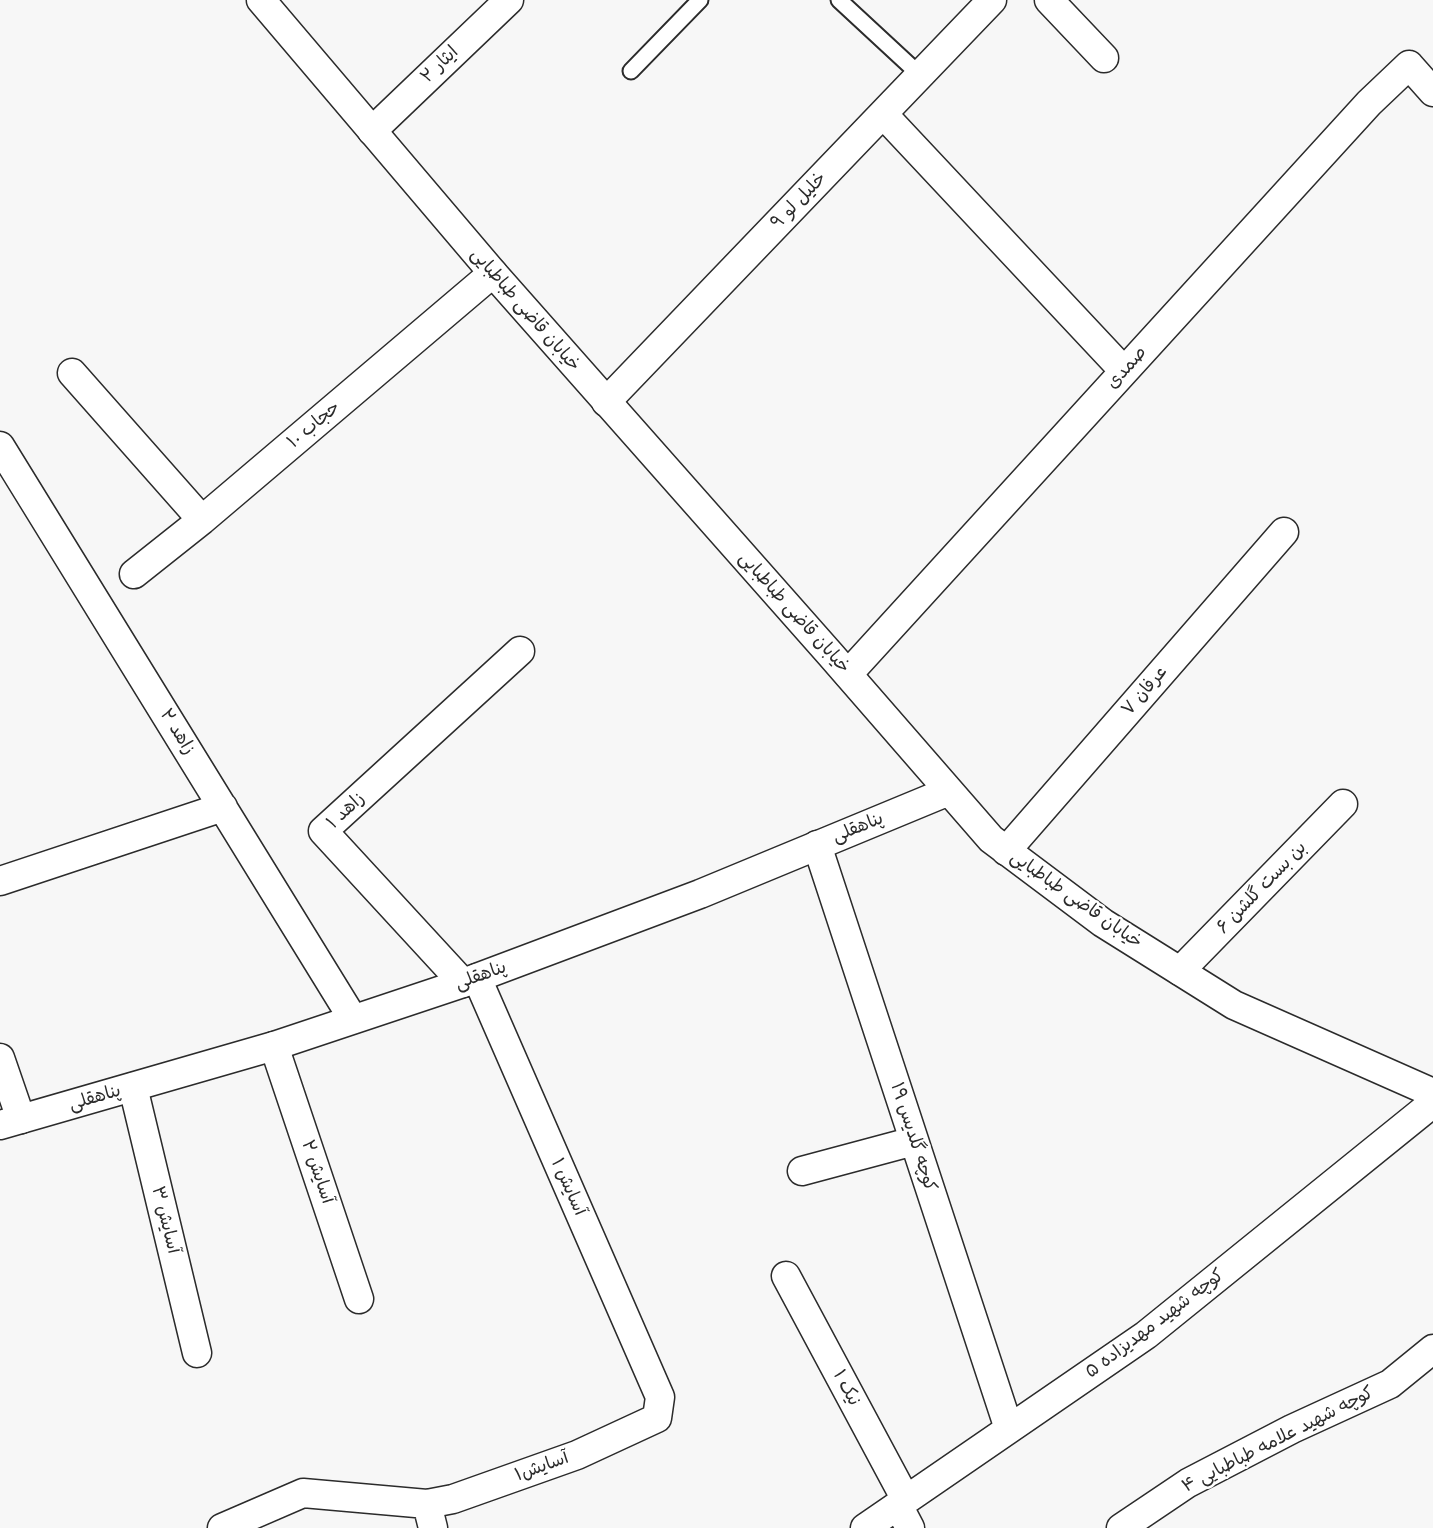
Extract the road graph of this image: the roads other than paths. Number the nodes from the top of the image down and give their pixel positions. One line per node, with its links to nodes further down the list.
1 (261, 0): 13 (street, خیابان قاضی طباطبایی)
2 (509, 0): 13 (street, ایثار ۲)
3 (700, 0): 9 (lane)
4 (839, 0): 10 (lane)
5 (992, 0): 10 (street, خلیل لو ۹)
6 (1049, 0): 7 (street)
7 (1104, 58)
8 (1421, 64): 11 (street); 15 (street, صمدی)
9 (631, 70)
10 (920, 75): 12 (street, خلیل لو ۹)
11 (1433, 92)
12 (883, 114): 15 (street); 17 (street, خلیل لو ۹)
13 (372, 131): 14 (street, خیابان قاضی طباطبایی)
14 (493, 274): 17 (street, خیابان قاضی طباطبایی); 19 (street, حجاب ۱۰)
15 (1124, 372): 23 (street, صمدی)
16 (72, 373): 19 (street)
17 (606, 402): 23 (street, خیابان قاضی طباطبایی)
18 (0, 446): 26 (street, زاهد ۲)
19 (202, 520): 21 (street, حجاب ۱۰)
20 (1284, 532): 28 (street, عرفان ۷)
21 (134, 574)
22 (520, 651): 31 (street, زاهد ۱)
23 (848, 674): 24 (street, خیابان قاضی طباطبایی)
24 (949, 791): 27 (street, پناهقلی); 28 (street, خیابان قاضی طباطبایی)
25 (1344, 804): 30 (street, بن بست گلشن ۶)
26 (223, 806): 29 (street); 32 (street, زاهد ۲)
27 (817, 845): 31 (street, پناهقلی); 39 (street, کوچه گلدیس ۱۹)
28 (1006, 850): 30 (street, خیابان قاضی طباطبایی)
29 (0, 881)
30 (1180, 971): 36 (street, خیابان قاضی طباطبایی)
31 (470, 980): 32 (street, پناهقلی); 45 (street, آسایش ۱)
32 (354, 1020): 33 (street, پناهقلی)
33 (274, 1046): 35 (street, پناهقلی); 42 (street, آسایش ۲)
34 (0, 1058): 38 (street)
35 (132, 1087): 38 (street, پناهقلی); 44 (street, آسایش ۳)
36 (1433, 1094)
37 (1433, 1103): 46 (street, کوچه شهید مهدیزاده ۵)
38 (10, 1122)
39 (914, 1141): 40 (street); 46 (street, کوچه گلدیس ۱۹)
40 (802, 1171)
41 (786, 1276): 47 (street, نیک ۱)
42 (359, 1299)
43 (1433, 1348): 49 (street, کوچه شهید علامه طباطبایی ۴)
44 (198, 1353)
45 (660, 1397): 48 (street, آسایش۱)
46 (1009, 1429): 47 (street, کوچه شهید مهدیزاده ۵)
47 (904, 1511): 51 (street, کوچه شهید مهدیزاده ۵)
48 (430, 1516): 50 (street)
49 (1151, 1519): 52 (street, کوچه شهید علامه طباطبایی ۴)
50 (222, 1528)
51 (865, 1528)
52 (1121, 1528)

